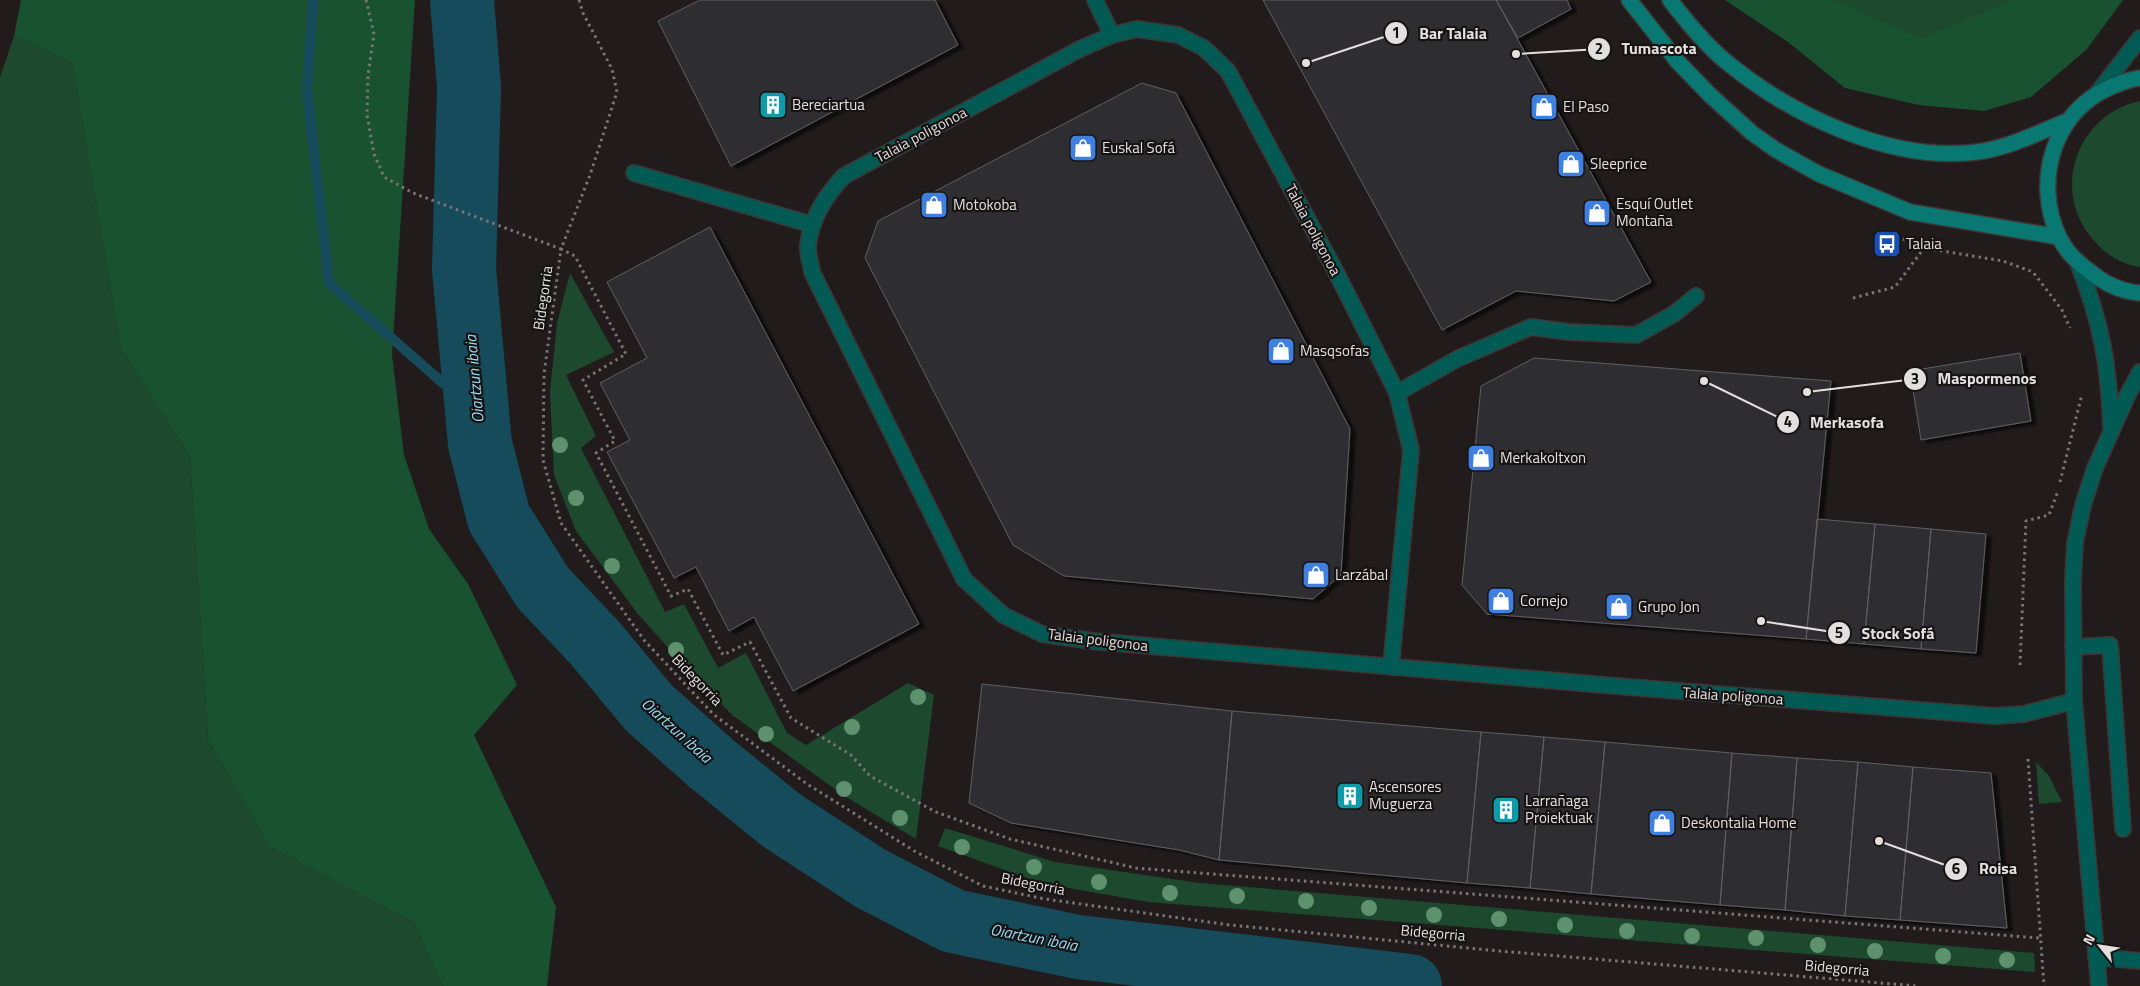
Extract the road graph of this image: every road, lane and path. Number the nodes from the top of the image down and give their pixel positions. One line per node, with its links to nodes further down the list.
1 (366, 0): 15 (path, Bidegorria)
2 (579, 0): 15 (path, Bidegorria)
3 (1095, 0): 6 (street)
4 (1629, 0): 13 (main road)
5 (1670, 0): 10 (main road)
6 (1112, 35): 12 (street, Talaia poligonoa); 21 (street, Talaia poligonoa)
7 (2140, 38): 9 (street)
8 (2140, 78): 9 (main road)
9 (2098, 92): 10 (main road)
10 (2067, 121): 13 (main road)
11 (634, 173): 12 (street)
12 (813, 225): 26 (street, Talaia poligonoa)
13 (2059, 237): 16 (main road)
14 (1924, 248): 19 (path)
15 (561, 249): 30 (path); 33 (path, Bidegorria)
16 (2078, 263): 17 (main road); 23 (street)
17 (2140, 293)
18 (1696, 296): 21 (street)
19 (1853, 298)
20 (2140, 372): 23 (street)
21 (1397, 392): 26 (street, Talaia poligonoa)
22 (2082, 393): 25 (path)
23 (2111, 432): 24 (street)
24 (2073, 647): 27 (street); 29 (street)
25 (2020, 665)
26 (1391, 667): 27 (street, Talaia poligonoa)
27 (2074, 701): 31 (street)
28 (2028, 759): 30 (path)
29 (2123, 829)
30 (2040, 938): 34 (path)
31 (2096, 957): 32 (street); 35 (street)
32 (2140, 962)
33 (1917, 986)
34 (2044, 986)
35 (2099, 986)

